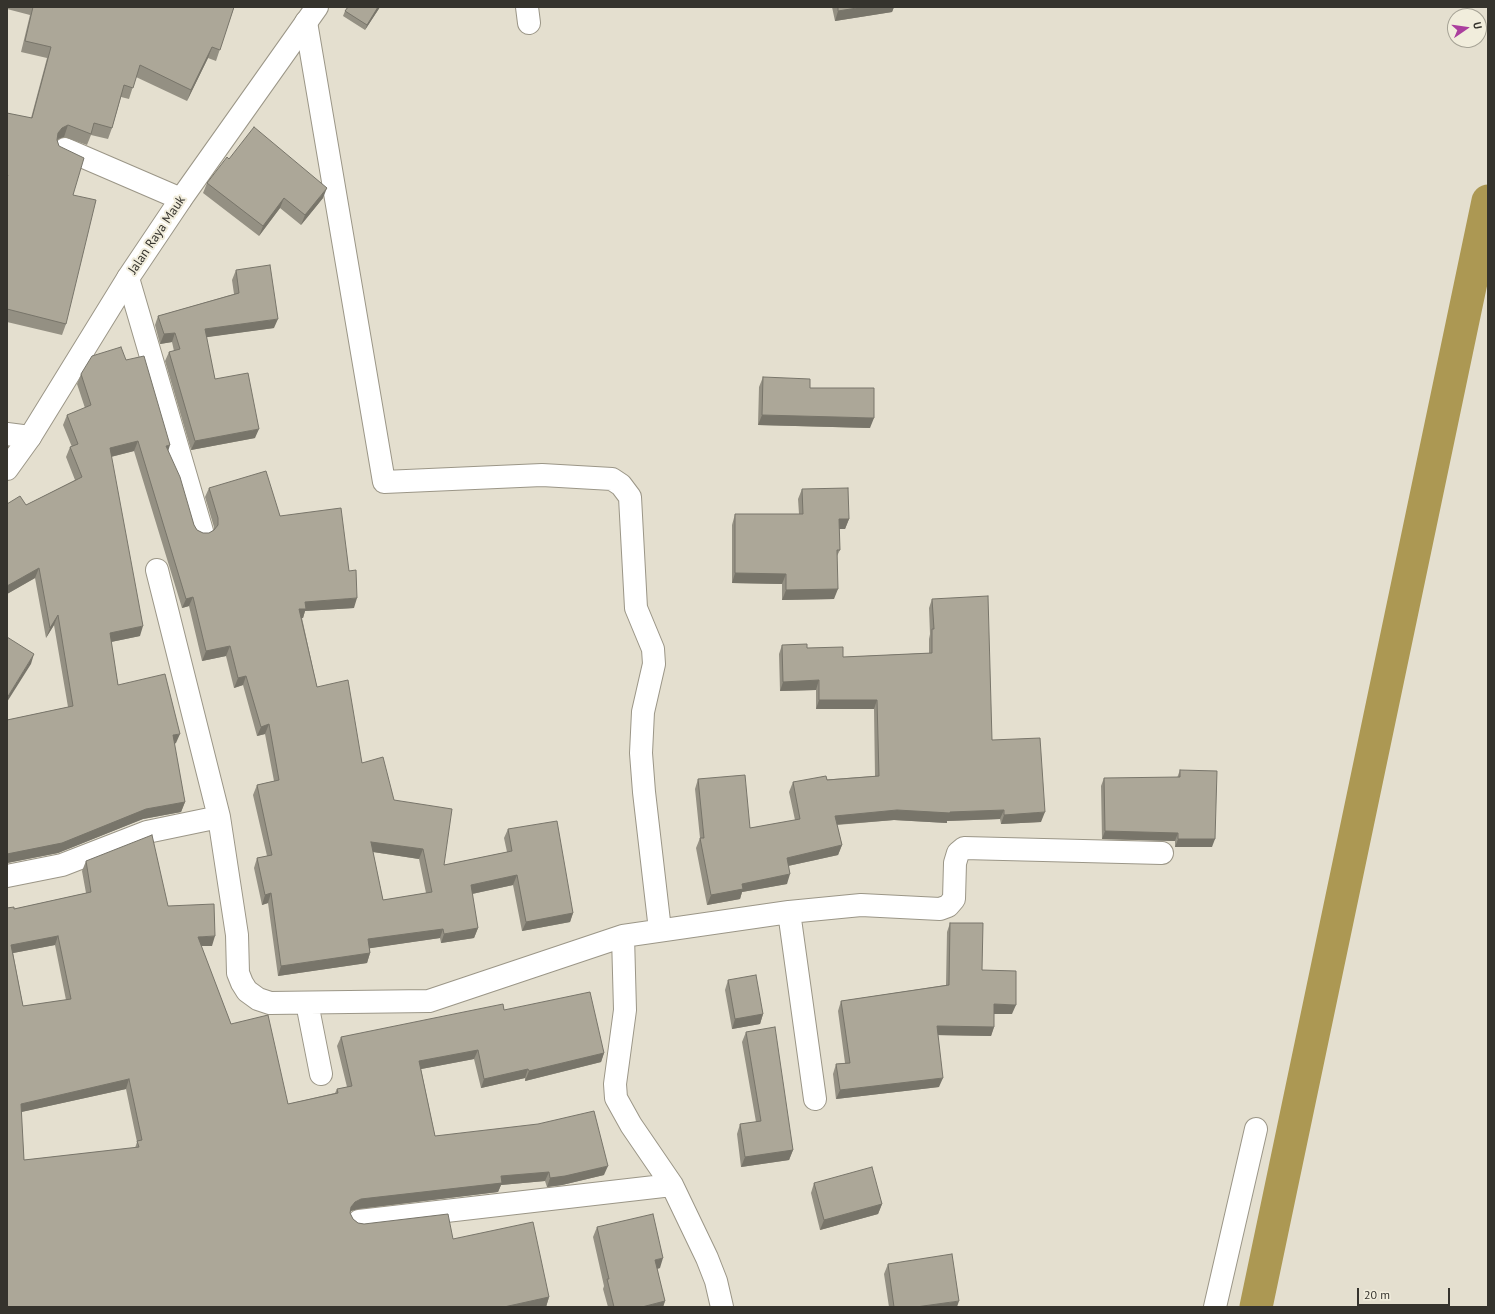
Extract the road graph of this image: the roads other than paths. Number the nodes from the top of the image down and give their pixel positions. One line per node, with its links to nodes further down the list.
1 (312, 14): 3 (street, Jalan Raya Mauk); 14 (street)
2 (65, 149): 3 (street)
3 (181, 199): 4 (street, Jalan Raya Mauk)
4 (128, 278): 6 (street, Jalan Raya Mauk); 8 (street)
5 (7, 434): 6 (street)
6 (30, 437): 7 (street, Jalan Raya Mauk)
7 (7, 469)
8 (202, 531)
9 (157, 570): 10 (street)
10 (219, 817): 12 (street); 16 (street)
11 (1162, 852): 13 (street)
12 (7, 876)
13 (789, 912): 14 (street); 18 (street)
14 (660, 930): 15 (street)
15 (623, 936): 16 (street); 20 (street)
16 (307, 1003): 17 (street)
17 (321, 1074)
18 (816, 1099)
19 (1256, 1129): 23 (street)
20 (672, 1185): 21 (street); 22 (street)
21 (359, 1221)
22 (722, 1307)
23 (1215, 1307)

